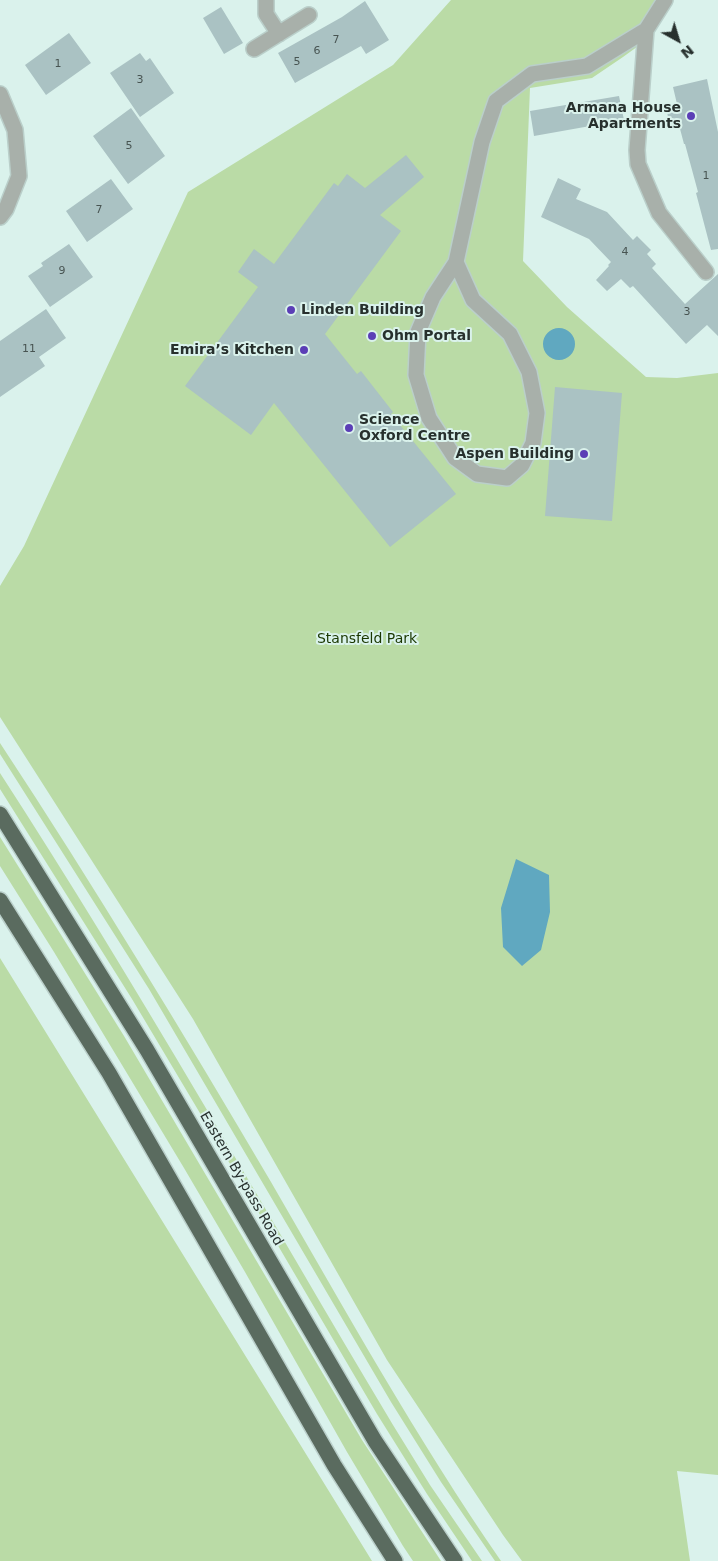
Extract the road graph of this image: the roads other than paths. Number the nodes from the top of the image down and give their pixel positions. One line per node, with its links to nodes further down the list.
1 (266, 0): 5 (street)
2 (665, 0): 4 (street)
3 (309, 15): 5 (street)
4 (646, 30): 9 (street); 10 (street)
5 (279, 34): 6 (street)
6 (254, 49)
7 (0, 94): 8 (street)
8 (0, 217)
9 (456, 262): 9 (street)
10 (706, 272)
11 (0, 814): 14 (highway, Eastern By-pass Road)
12 (0, 900): 13 (highway)
13 (395, 1561)
14 (455, 1561)

